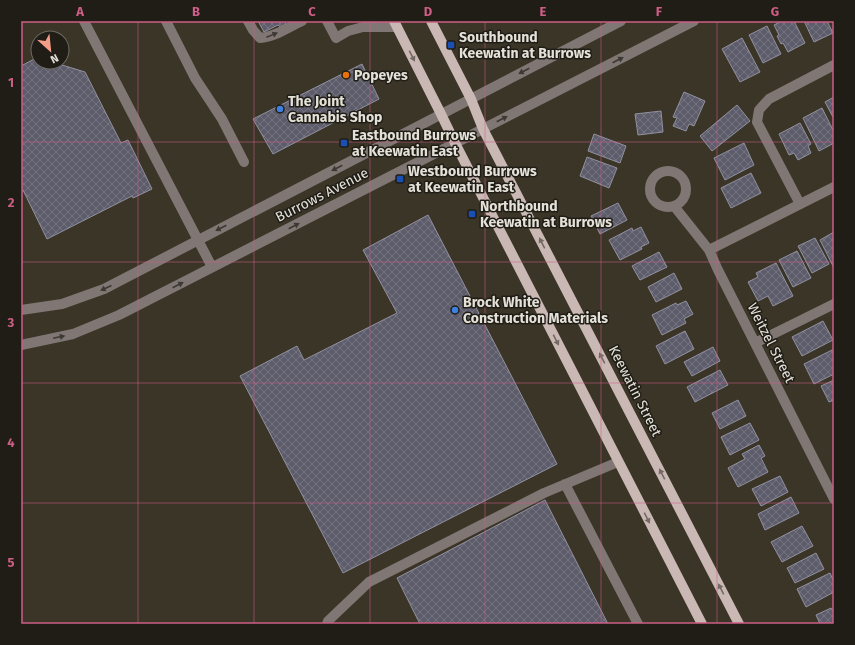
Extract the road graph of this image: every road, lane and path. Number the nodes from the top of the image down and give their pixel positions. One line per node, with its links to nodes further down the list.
1 (84, 21): 20 (street)
2 (166, 21): 16 (street)
3 (248, 21): 4 (street, one-way to 4)
4 (302, 21)
5 (327, 21): 9 (street)
6 (431, 21): 12 (main road, Keewatin Street)
7 (621, 21): 12 (street, Burrows Avenue, one-way to 12)
8 (694, 21): 10 (street, Burrows Avenue)
9 (396, 24): 13 (main road, one-way to 13)
10 (680, 24): 14 (street, Burrows Avenue, one-way to 10)
11 (834, 65): 18 (street)
12 (471, 99): 13 (street, Burrows Avenue); 14 (main road, Keewatin Street)
13 (442, 114): 15 (main road); 20 (street, Burrows Avenue, one-way to 20)
14 (483, 129): 15 (street, Burrows Avenue); 33 (main road, Keewatin Street, one-way to 14)
15 (455, 143): 22 (street, Burrows Avenue, one-way to 15); 27 (main road, one-way to 27)
16 (244, 162)
17 (834, 187): 18 (street)
18 (800, 204): 21 (street)
19 (674, 206): 21 (street, Weitzel Street)
20 (199, 240): 22 (street); 24 (street, Burrows Avenue, one-way to 24)
21 (709, 250): 25 (street, Weitzel Street)
22 (212, 267): 26 (street, Burrows Avenue, one-way to 22)
23 (834, 304): 25 (street)
24 (21, 310)
25 (755, 343): 29 (street, Weitzel Street)
26 (21, 345)
27 (618, 462): 28 (street); 32 (main road, one-way to 32)
28 (565, 484): 30 (street); 31 (street)
29 (834, 499)
30 (327, 624)
31 (638, 624)
32 (702, 624)
33 (739, 624)

